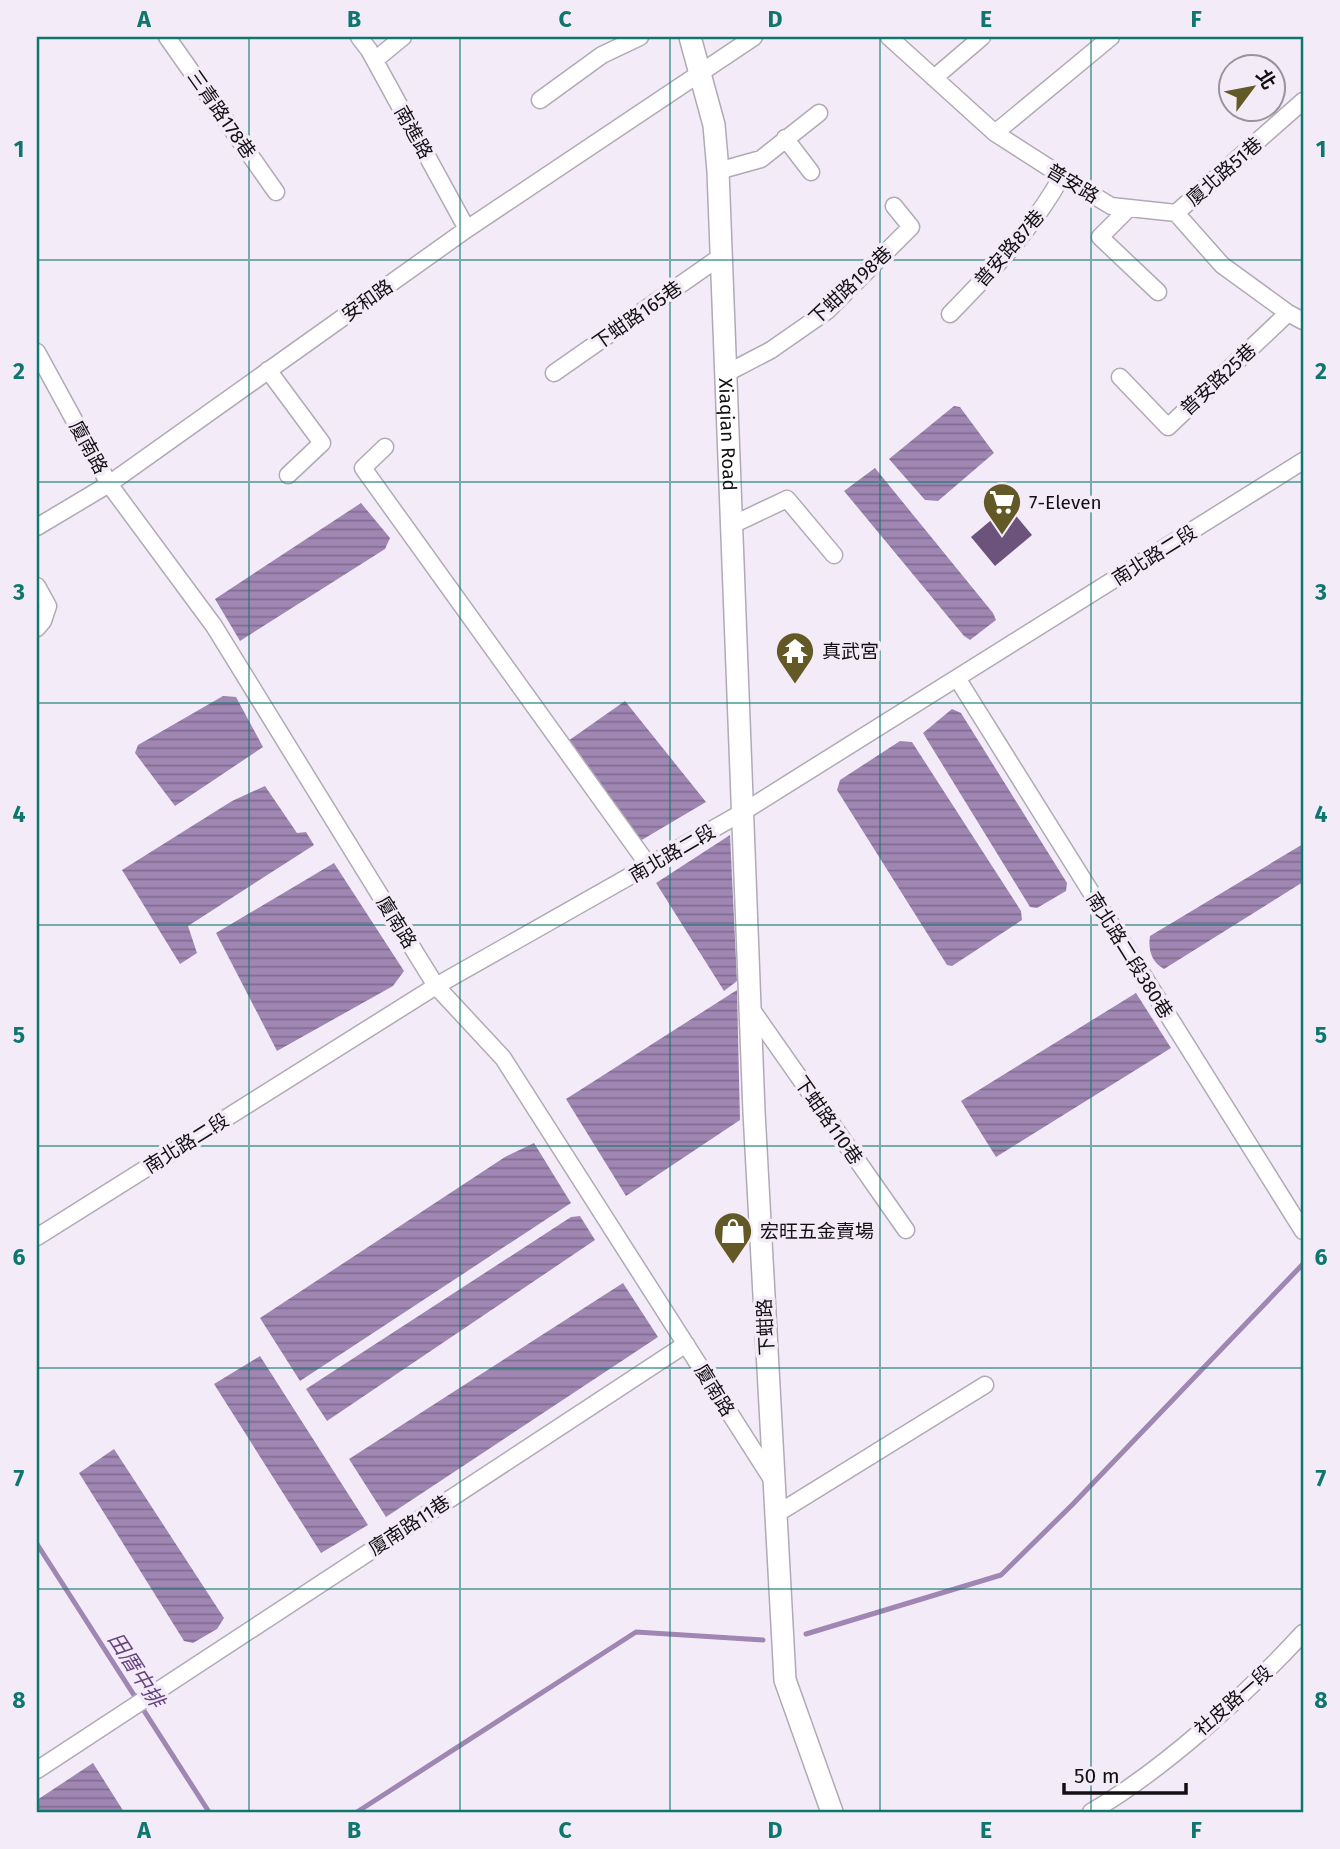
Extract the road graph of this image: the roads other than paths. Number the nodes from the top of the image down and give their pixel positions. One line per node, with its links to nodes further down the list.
1 (167, 37): 21 (street, 三青路178巷)
2 (359, 37): 10 (street, 南進路)
3 (403, 37): 10 (street)
4 (640, 37): 13 (street)
5 (690, 37): 11 (main road, Xiaqian Road)
6 (754, 37): 11 (street, 安和路)
7 (889, 37): 12 (street, 普安路)
8 (982, 37): 12 (street)
9 (1111, 37): 16 (street)
10 (374, 60): 25 (street, 南進路)
11 (698, 72): 18 (main road, Xiaqian Road); 25 (street, 安和路)
12 (934, 78): 16 (street, 普安路)
13 (540, 100)
14 (1303, 102): 24 (street, 廈北路51巷)
15 (820, 113): 17 (street)
16 (995, 133): 20 (street, 普安路)
17 (785, 138): 18 (street); 19 (street)
18 (718, 171): 26 (main road, Xiaqian Road)
19 (811, 172)
20 (1062, 176): 23 (street, 普安路); 28 (street, 普安路87巷)
21 (276, 192)
22 (894, 206): 33 (street, 下蚶路198巷)
23 (1129, 208): 24 (street, 普安路); 27 (street)
24 (1177, 213): 29 (street)
25 (467, 229): 31 (street, 安和路)
26 (720, 257): 32 (street, 下蚶路165巷); 33 (main road, Xiaqian Road)
27 (1158, 292)
28 (950, 314)
29 (1299, 317): 34 (street, 普安路25巷)
30 (37, 352): 38 (street, 廈南路)
31 (268, 370): 37 (street); 38 (street, 安和路)
32 (554, 373)
33 (725, 374): 39 (main road, Xiaqian Road)
34 (1120, 377)
35 (385, 447): 46 (street)
36 (1303, 461): 44 (street, 南北路二段)
37 (288, 475)
38 (109, 484): 40 (street, 安和路); 47 (street, 廈南路)
39 (732, 525): 41 (street); 45 (main road, Xiaqian Road)
40 (37, 527)
41 (834, 555)
42 (37, 586): 43 (street)
43 (37, 628)
44 (957, 678): 45 (street, 南北路二段); 50 (street, 南北路二段380巷)
45 (743, 812): 46 (street, 南北路二段); 48 (main road, 下蚶路)
46 (649, 866): 47 (street, 南北路二段)
47 (436, 986): 51 (street, 南北路二段); 52 (street, 廈南路)
48 (752, 1010): 49 (street, 下蚶路110巷); 54 (main road, 下蚶路)
49 (906, 1230)
50 (1303, 1231)
51 (37, 1237)
52 (686, 1343): 54 (street, 廈南路); 57 (street, 廈南路11巷)
53 (985, 1385): 55 (street)
54 (773, 1481): 55 (main road, 下蚶路)
55 (775, 1516): 58 (main road, 下蚶路)
56 (1303, 1633): 59 (street, 社皮路一段)
57 (37, 1770)
58 (832, 1812)
59 (1091, 1812)

